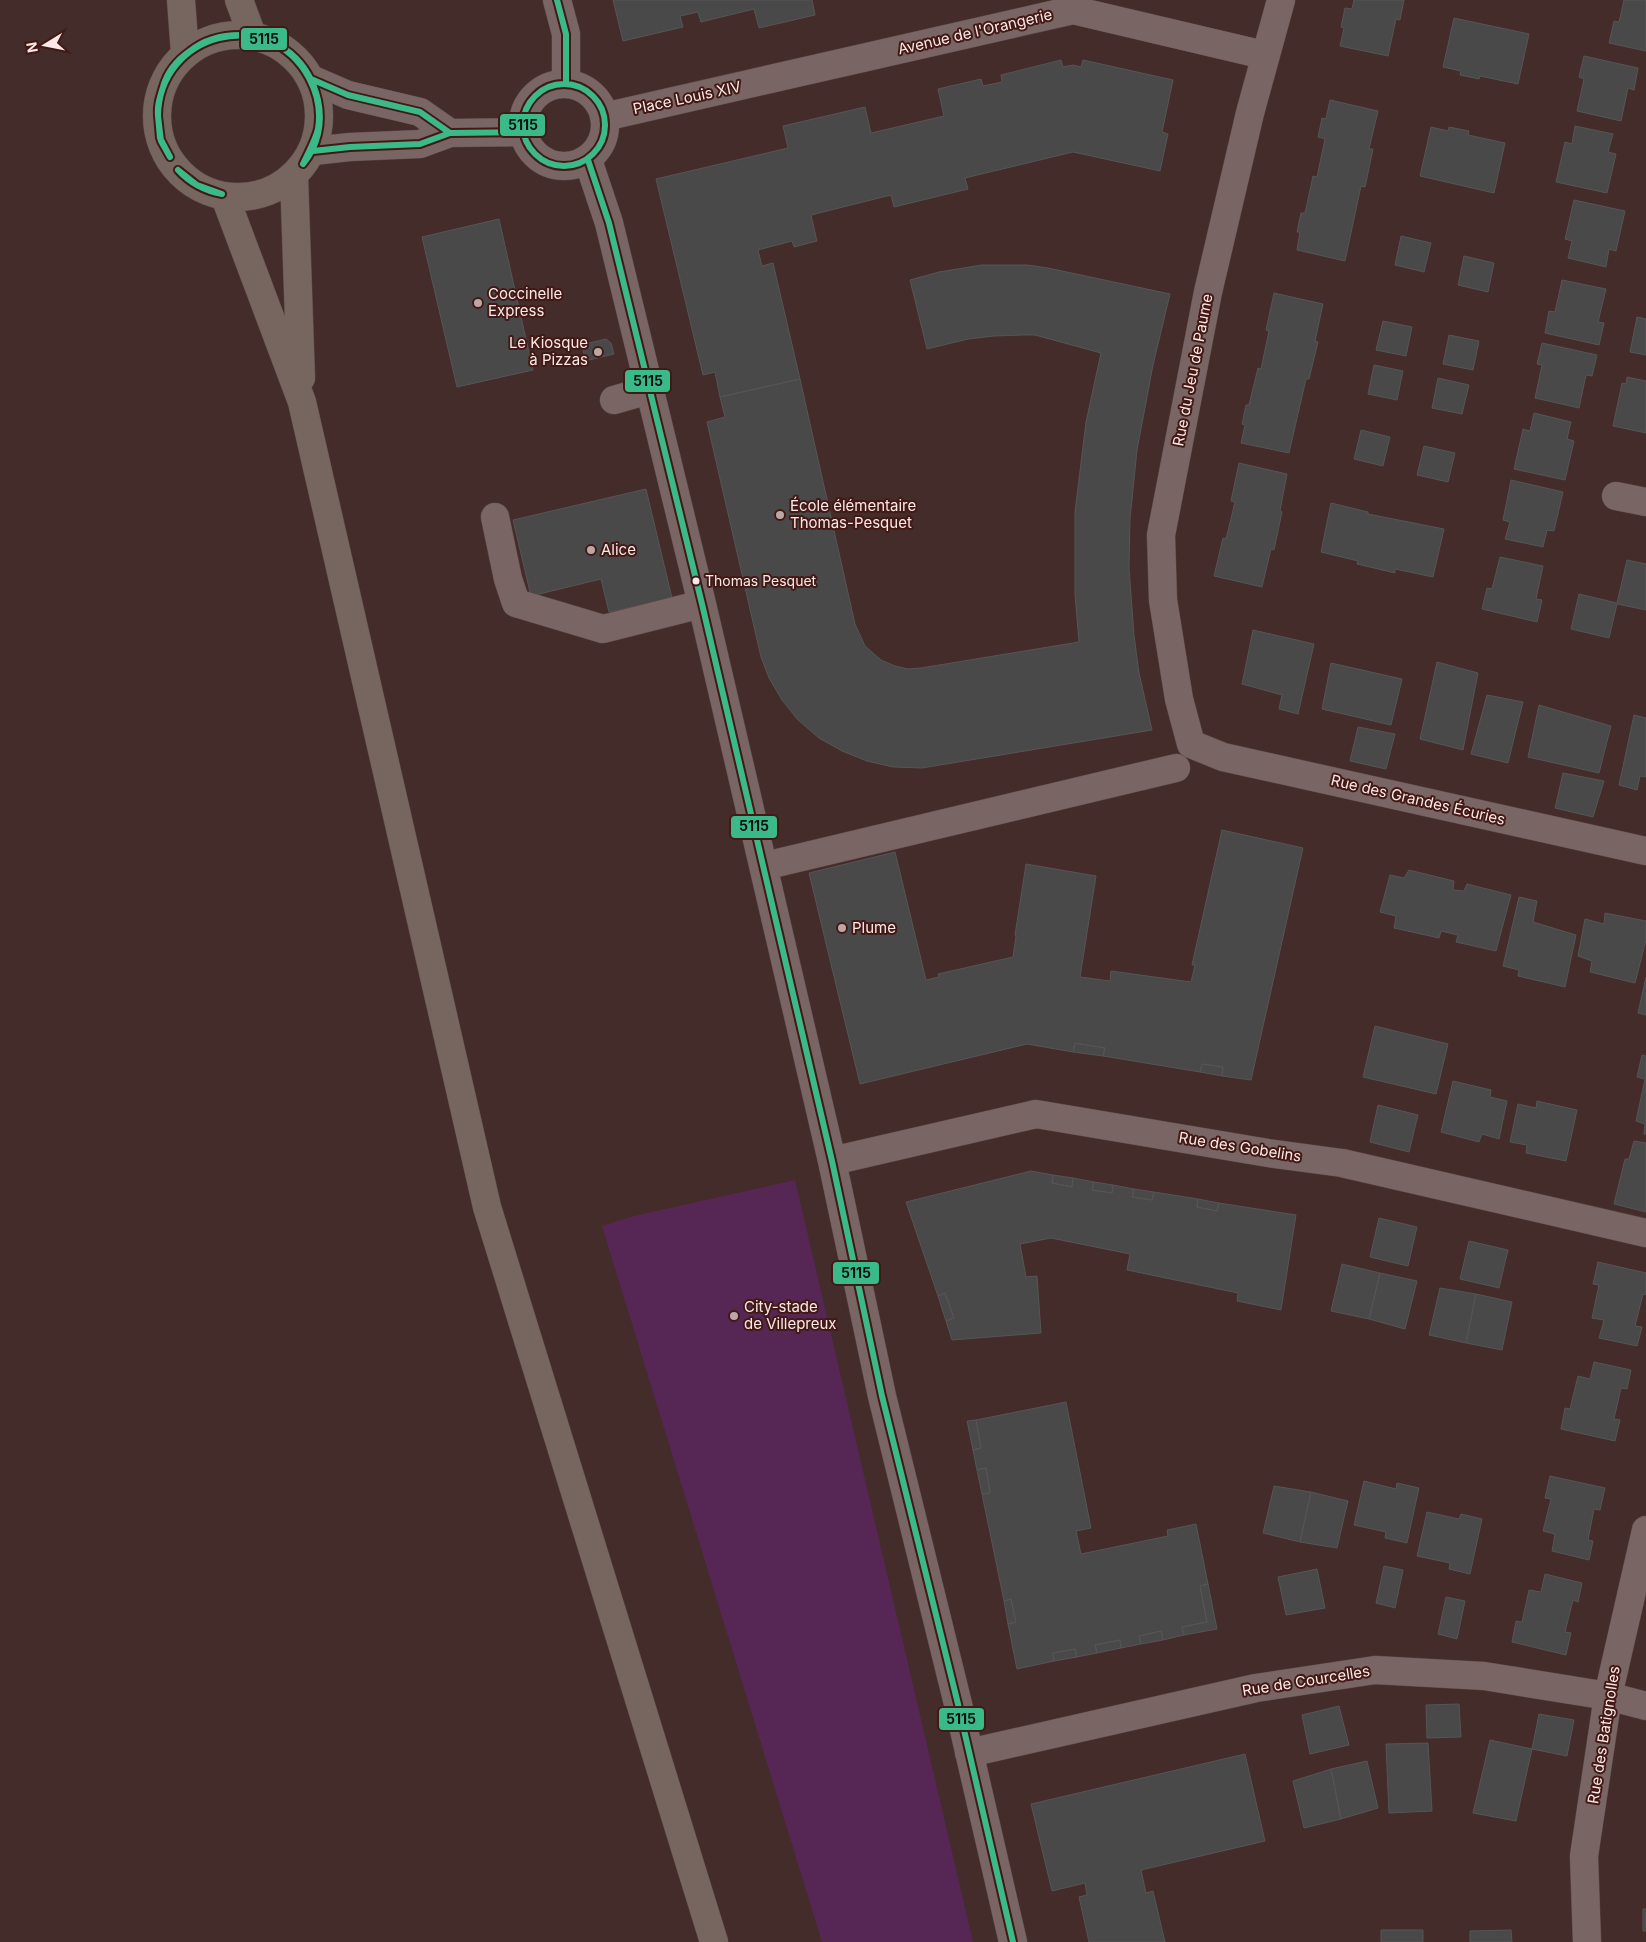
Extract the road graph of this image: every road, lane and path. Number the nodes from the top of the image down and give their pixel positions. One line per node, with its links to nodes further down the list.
1 (181, 0): 6 (main road)
2 (239, 0): 5 (main road)
3 (557, 0): 10 (street)
4 (1281, 0): 7 (street, Rue du Jeu de Paume)
5 (252, 35): 6 (main road); 8 (main road)
6 (185, 54): 17 (main road)
7 (1264, 56): 9 (street, Avenue de l'Orangerie); 25 (street, Rue du Jeu de Paume)
8 (311, 79): 13 (street); 14 (main road)
9 (770, 80): 11 (street, Place Louis XIV)
10 (566, 84): 11 (street); 12 (street)
11 (604, 117): 15 (street)
12 (524, 132): 13 (street); 15 (street)
13 (450, 133): 14 (street)
14 (312, 151): 16 (main road)
15 (588, 160): 18 (street)
16 (294, 176): 17 (main road); 20 (main road)
17 (225, 197): 20 (main road)
18 (649, 390): 19 (street); 24 (street)
19 (614, 400)
20 (302, 402): 35 (main road)
21 (1616, 496): 22 (street)
22 (1646, 502)
23 (495, 517): 24 (street)
24 (702, 604): 29 (street)
25 (1191, 744): 27 (street, Rue des Grandes Écuries)
26 (1176, 768): 28 (street)
27 (1646, 851)
28 (777, 863)
29 (832, 1161): 30 (street, Rue des Gobelins); 34 (street)
30 (1646, 1233)
31 (1646, 1530): 32 (street, Rue des Batignolles)
32 (1608, 1696): 33 (street, Rue de Courcelles); 34 (street, Rue de Courcelles); 37 (street, Rue des Batignolles)
33 (1646, 1706)
34 (969, 1753): 36 (street)
35 (714, 1942)
36 (1013, 1942)
37 (1587, 1942)

